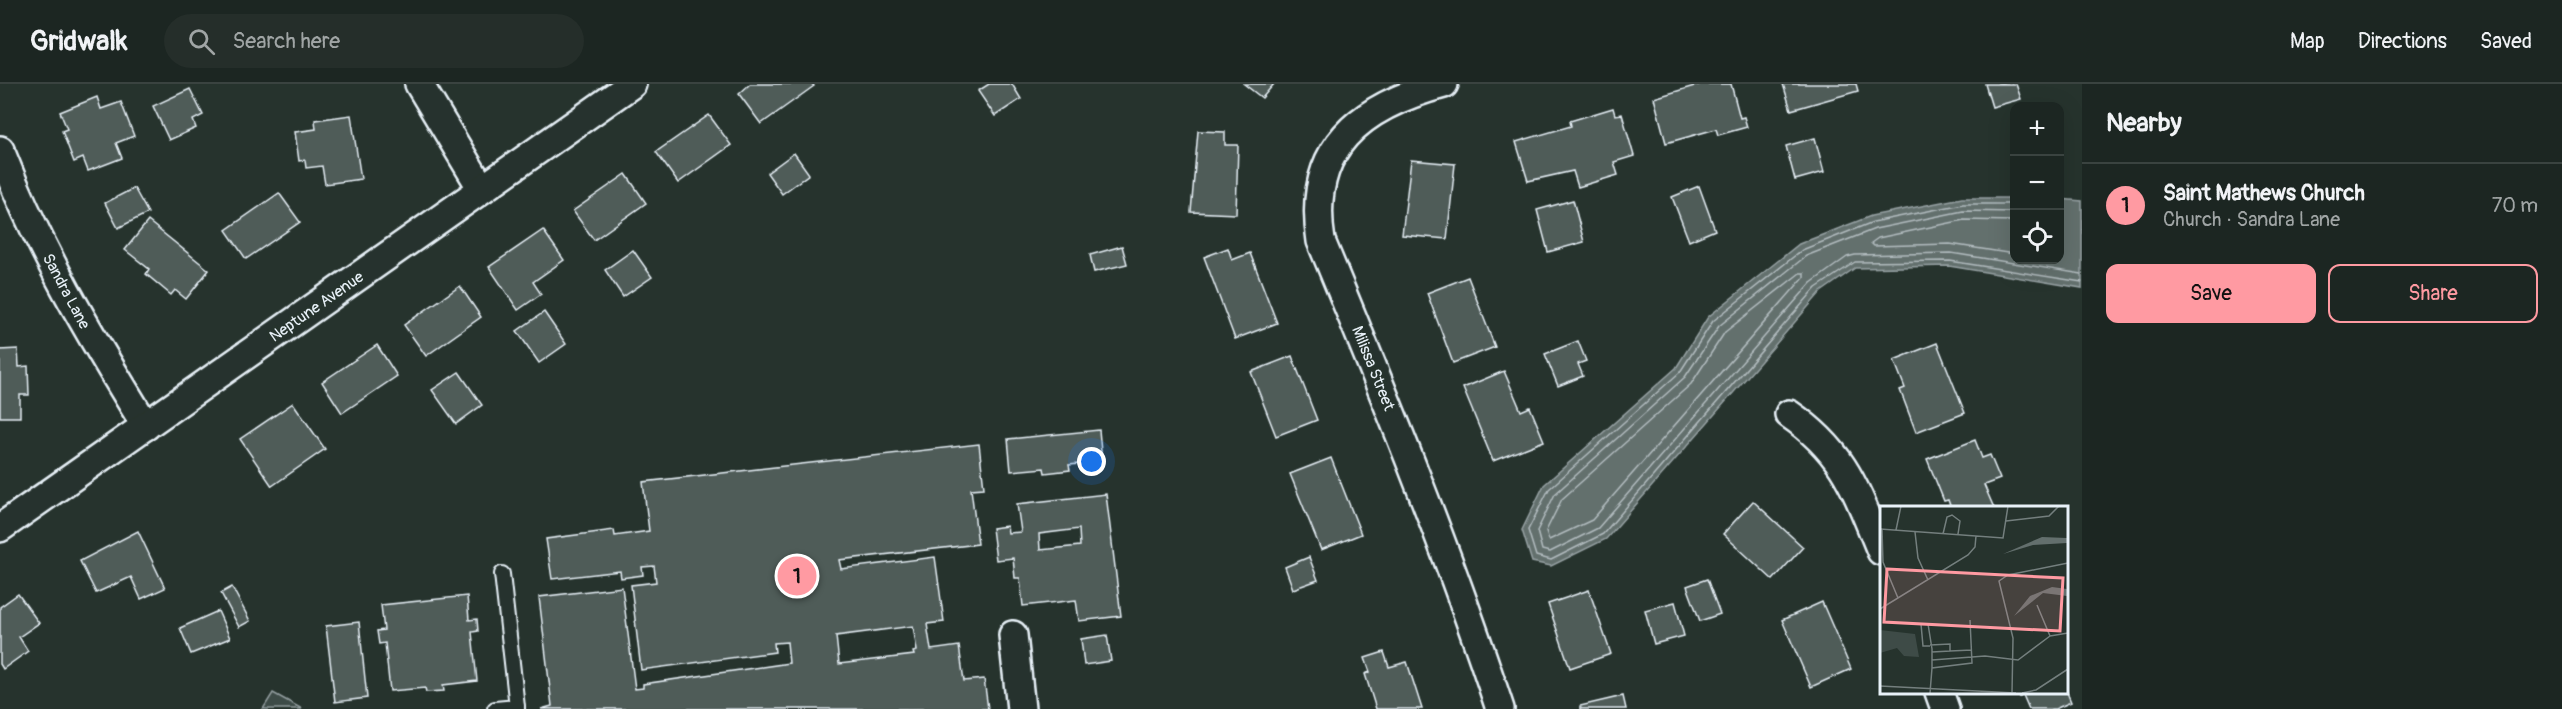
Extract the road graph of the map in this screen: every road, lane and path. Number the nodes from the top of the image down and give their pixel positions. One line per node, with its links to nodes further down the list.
1 (419, 84): 5 (street)
2 (632, 84): 5 (street, Neptune Avenue)
3 (1444, 84): 16 (street, Milissa Street)
4 (0, 150): 7 (street, Sandra Lane)
5 (482, 189): 7 (street, Neptune Avenue)
6 (1790, 414): 9 (street)
7 (146, 426): 8 (street, Neptune Avenue)
8 (0, 528)
9 (1880, 549)
10 (502, 574): 13 (lane)
11 (1013, 635): 15 (street)
12 (1939, 694): 17 (street)
13 (517, 708): 14 (lane)
14 (495, 709)
15 (1021, 709)
16 (1500, 709)
17 (1945, 709)

